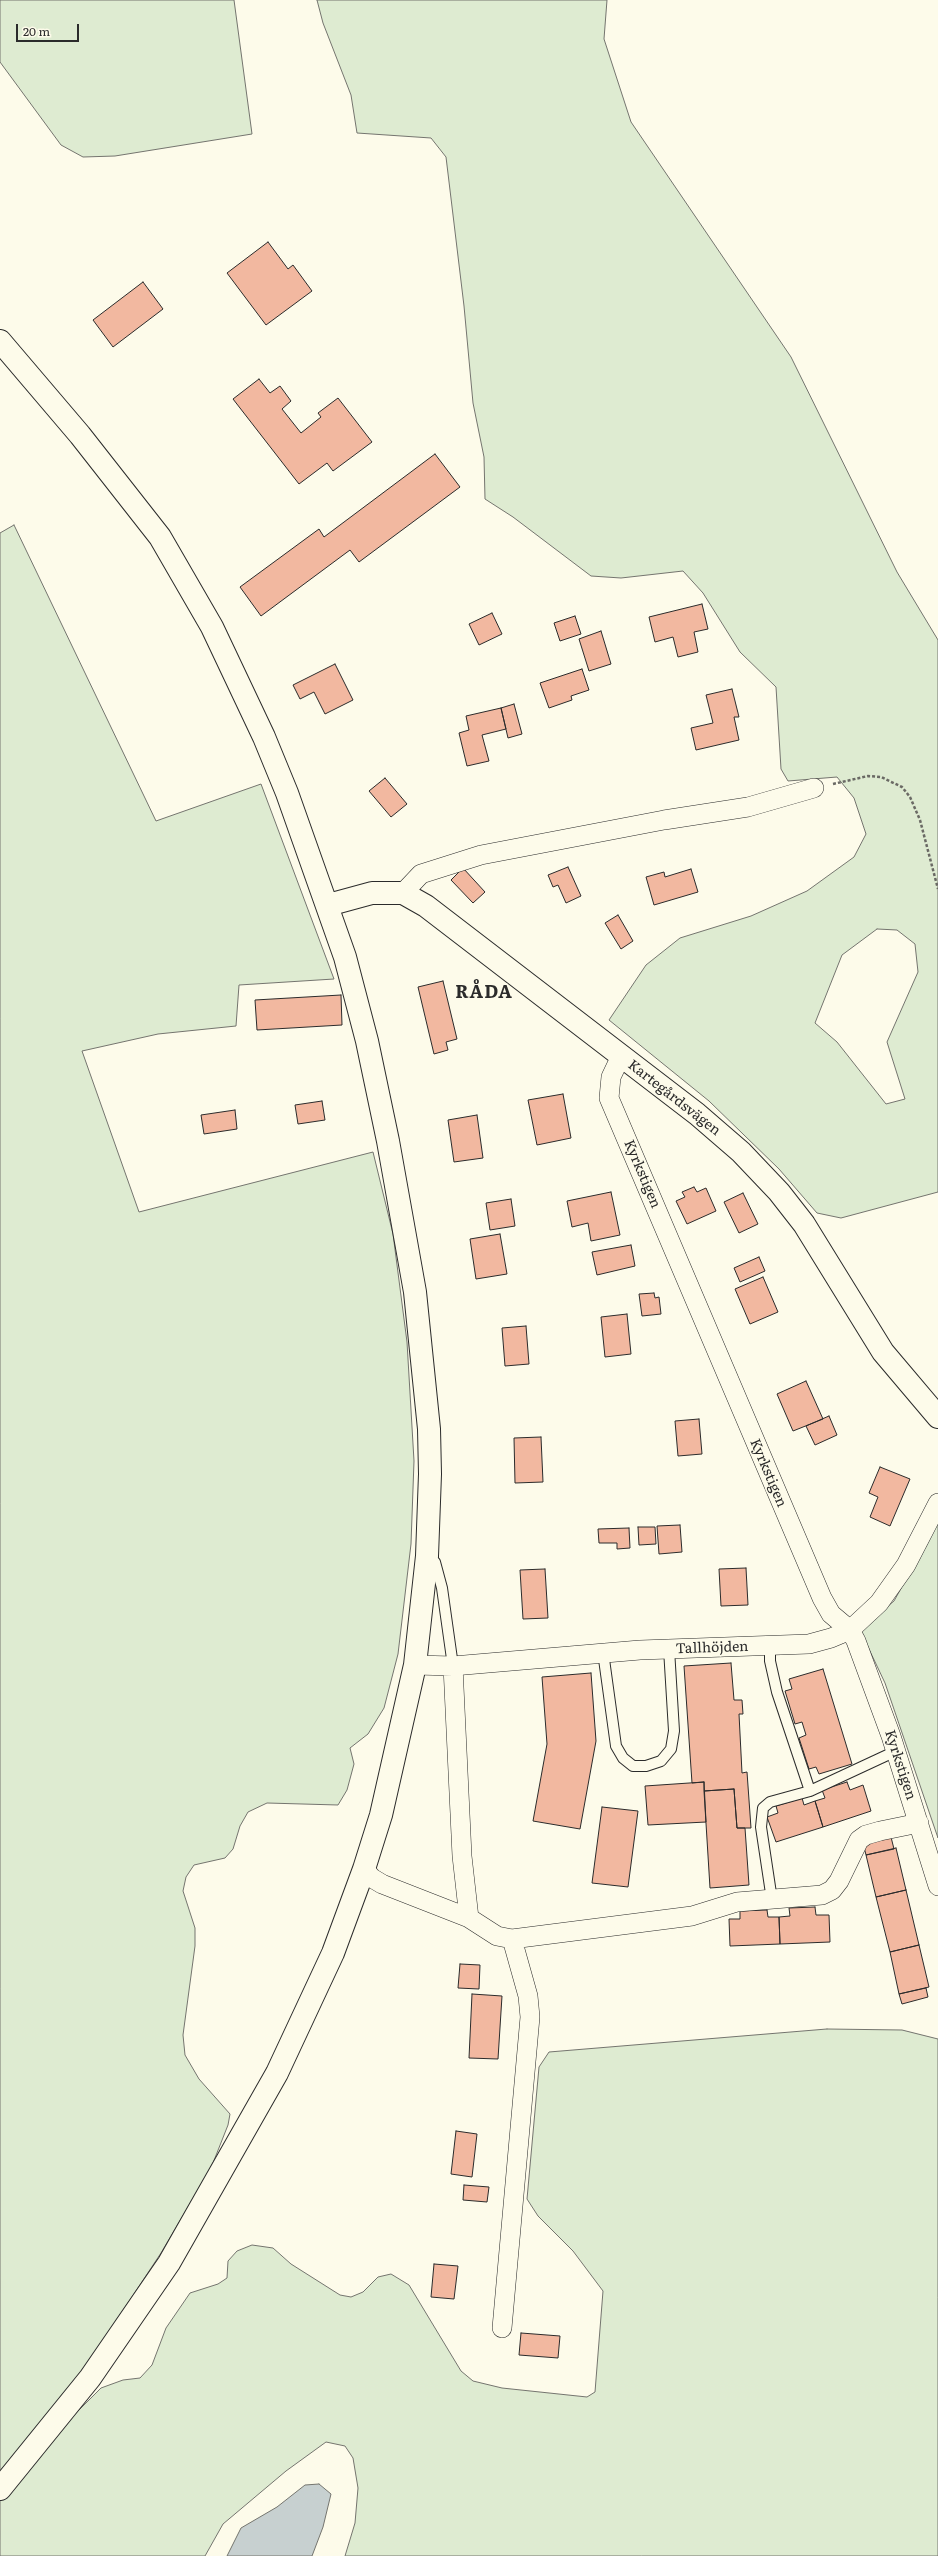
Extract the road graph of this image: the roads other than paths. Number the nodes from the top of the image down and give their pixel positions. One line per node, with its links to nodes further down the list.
1 (0, 341): 4 (street)
2 (814, 788): 3 (street)
3 (403, 893): 4 (street, Kartegårdsvägen); 5 (street, Kartegårdsvägen)
4 (328, 905): 8 (street)
5 (621, 1056): 6 (street, Kartegårdsvägen); 9 (street, Kyrkstigen)
6 (938, 1417)
7 (938, 1503): 9 (street, Tallhöjden)
8 (427, 1556): 13 (street); 14 (lane)
9 (850, 1630): 10 (street, Tallhöjden); 15 (street, Kyrkstigen)
10 (770, 1646): 11 (street, Tallhöjden); 16 (lane)
11 (669, 1649): 12 (street, Tallhöjden); 12 (lane)
12 (603, 1652): 14 (street, Tallhöjden)
13 (415, 1665): 14 (street, Tallhöjden); 18 (street)
14 (453, 1666): 21 (street)
15 (896, 1751): 16 (lane); 17 (street, Kyrkstigen)
16 (810, 1790): 20 (lane)
17 (919, 1823): 19 (street, Kyrkstigen); 20 (street)
18 (364, 1869): 21 (street); 24 (street)
19 (938, 1886)
20 (772, 1900): 22 (street)
21 (469, 1918): 22 (street)
22 (512, 1939): 23 (street)
23 (502, 2328)
24 (0, 2489)

